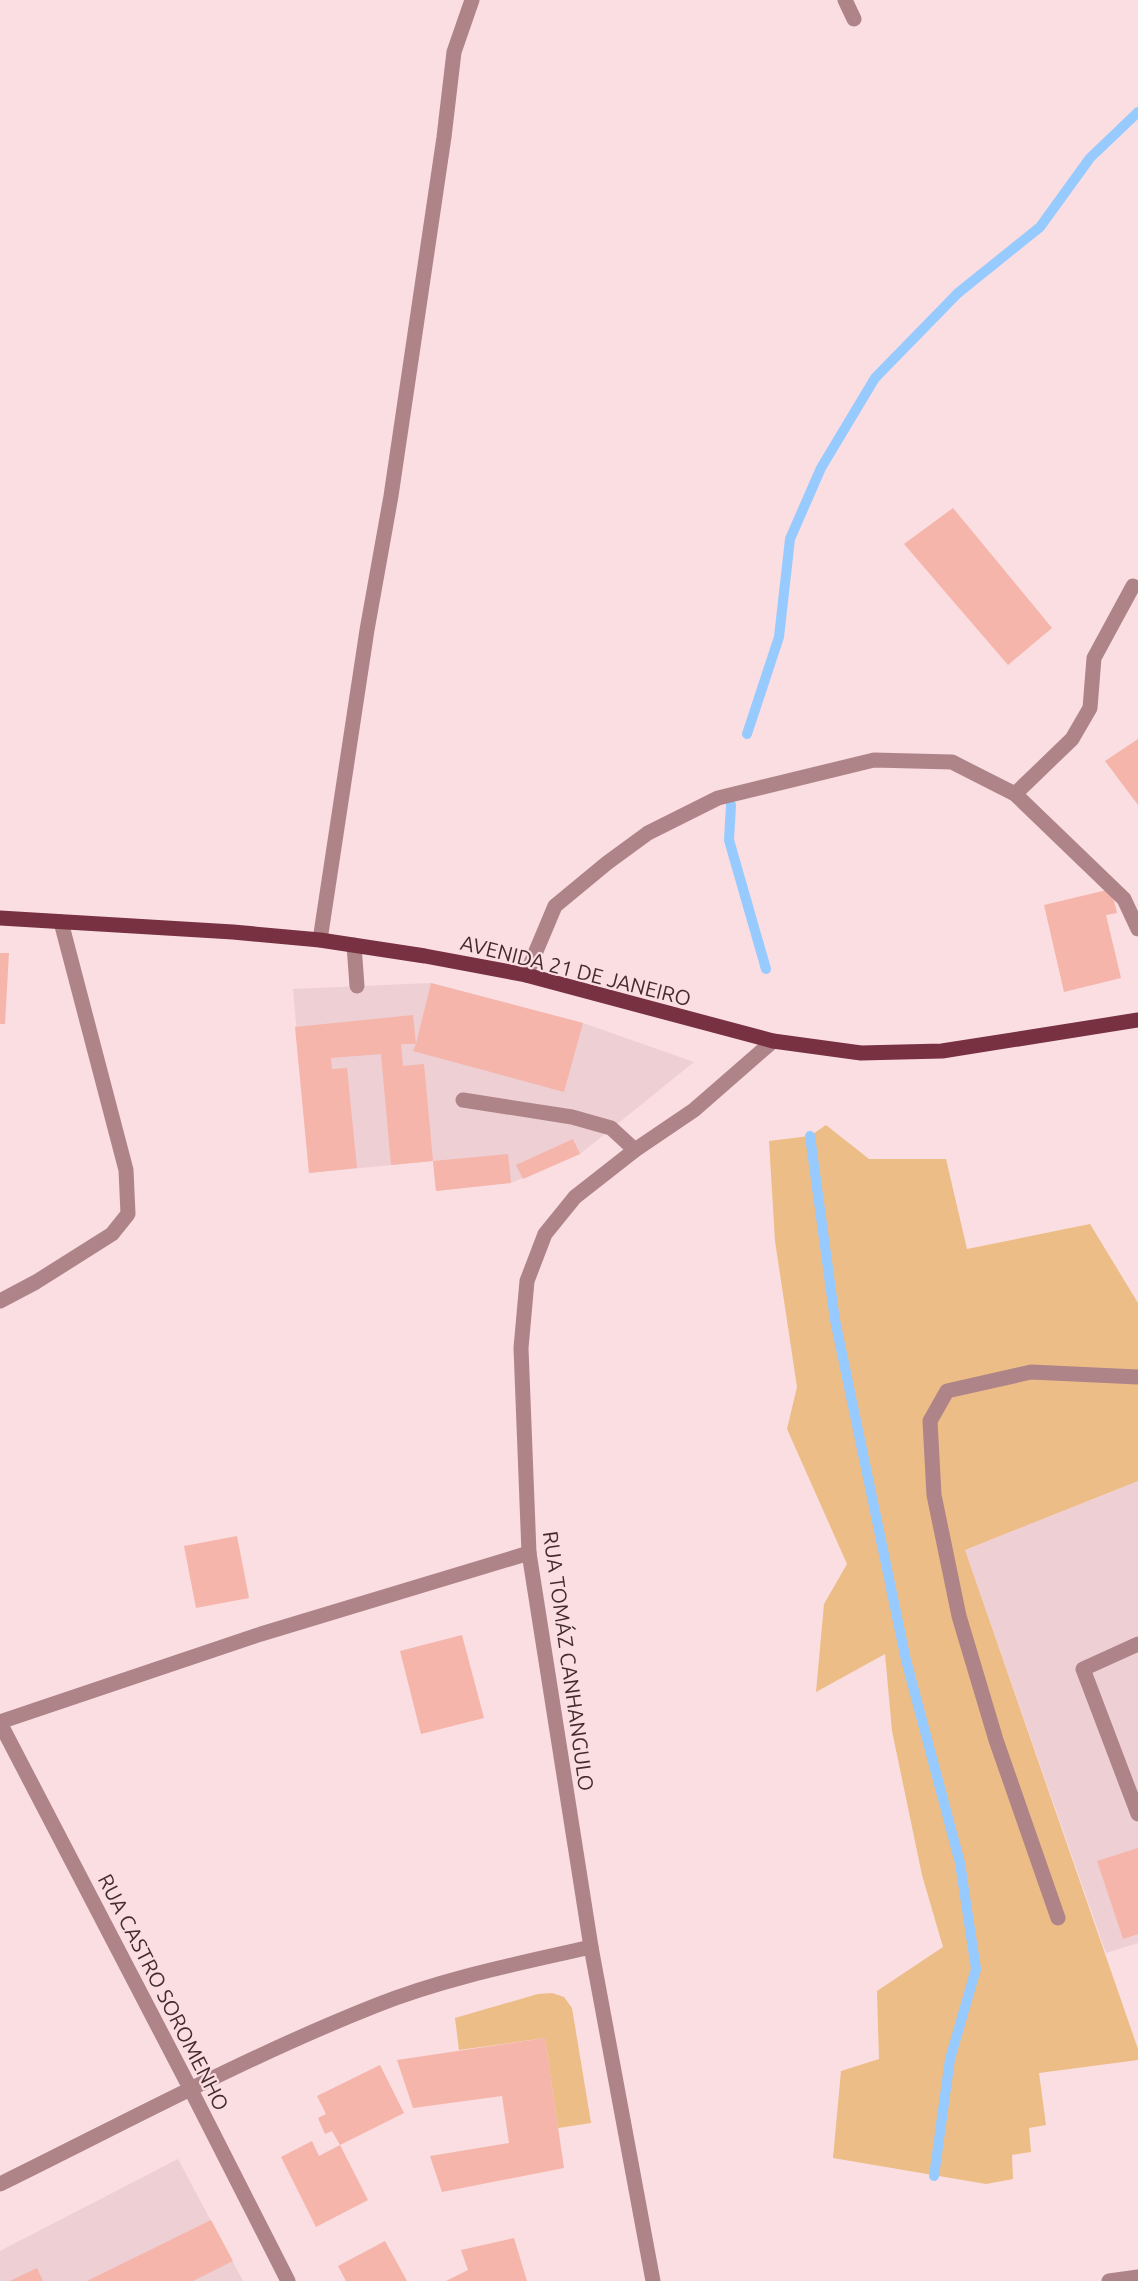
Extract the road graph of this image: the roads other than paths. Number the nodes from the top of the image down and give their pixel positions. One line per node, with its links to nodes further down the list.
1 (472, 0): 9 (street)
2 (845, 0): 3 (street)
3 (854, 19)
4 (1133, 586): 5 (street)
5 (1015, 794): 8 (street); 11 (street)
6 (0, 918): 7 (main road, AVENIDA 21 DE JANEIRO)
7 (61, 922): 9 (main road, AVENIDA 21 DE JANEIRO); 17 (street)
8 (1138, 929)
9 (320, 940): 10 (main road, AVENIDA 21 DE JANEIRO)
10 (354, 945): 11 (main road, AVENIDA 21 DE JANEIRO); 12 (street)
11 (526, 975): 14 (main road, AVENIDA 21 DE JANEIRO)
12 (357, 986)
13 (1138, 1020): 14 (main road, AVENIDA 21 DE JANEIRO)
14 (773, 1041): 16 (street, RUA TOMÁZ CANHANGULO)
15 (463, 1100): 16 (street)
16 (635, 1150): 19 (street, RUA TOMÁZ CANHANGULO)
17 (0, 1301)
18 (1138, 1377): 23 (street)
19 (529, 1553): 21 (street); 24 (street, RUA TOMÁZ CANHANGULO)
20 (1138, 1644): 22 (street)
21 (0, 1722): 25 (street, RUA CASTRO SOROMENHO)
22 (1138, 1814)
23 (1058, 1918)
24 (591, 1947): 25 (street); 29 (street, RUA TOMÁZ CANHANGULO)
25 (191, 2090): 26 (street); 28 (street, RUA CASTRO SOROMENHO)
26 (0, 2184)
27 (1138, 2277): 30 (street)
28 (288, 2281)
29 (653, 2281)
30 (1109, 2281)

